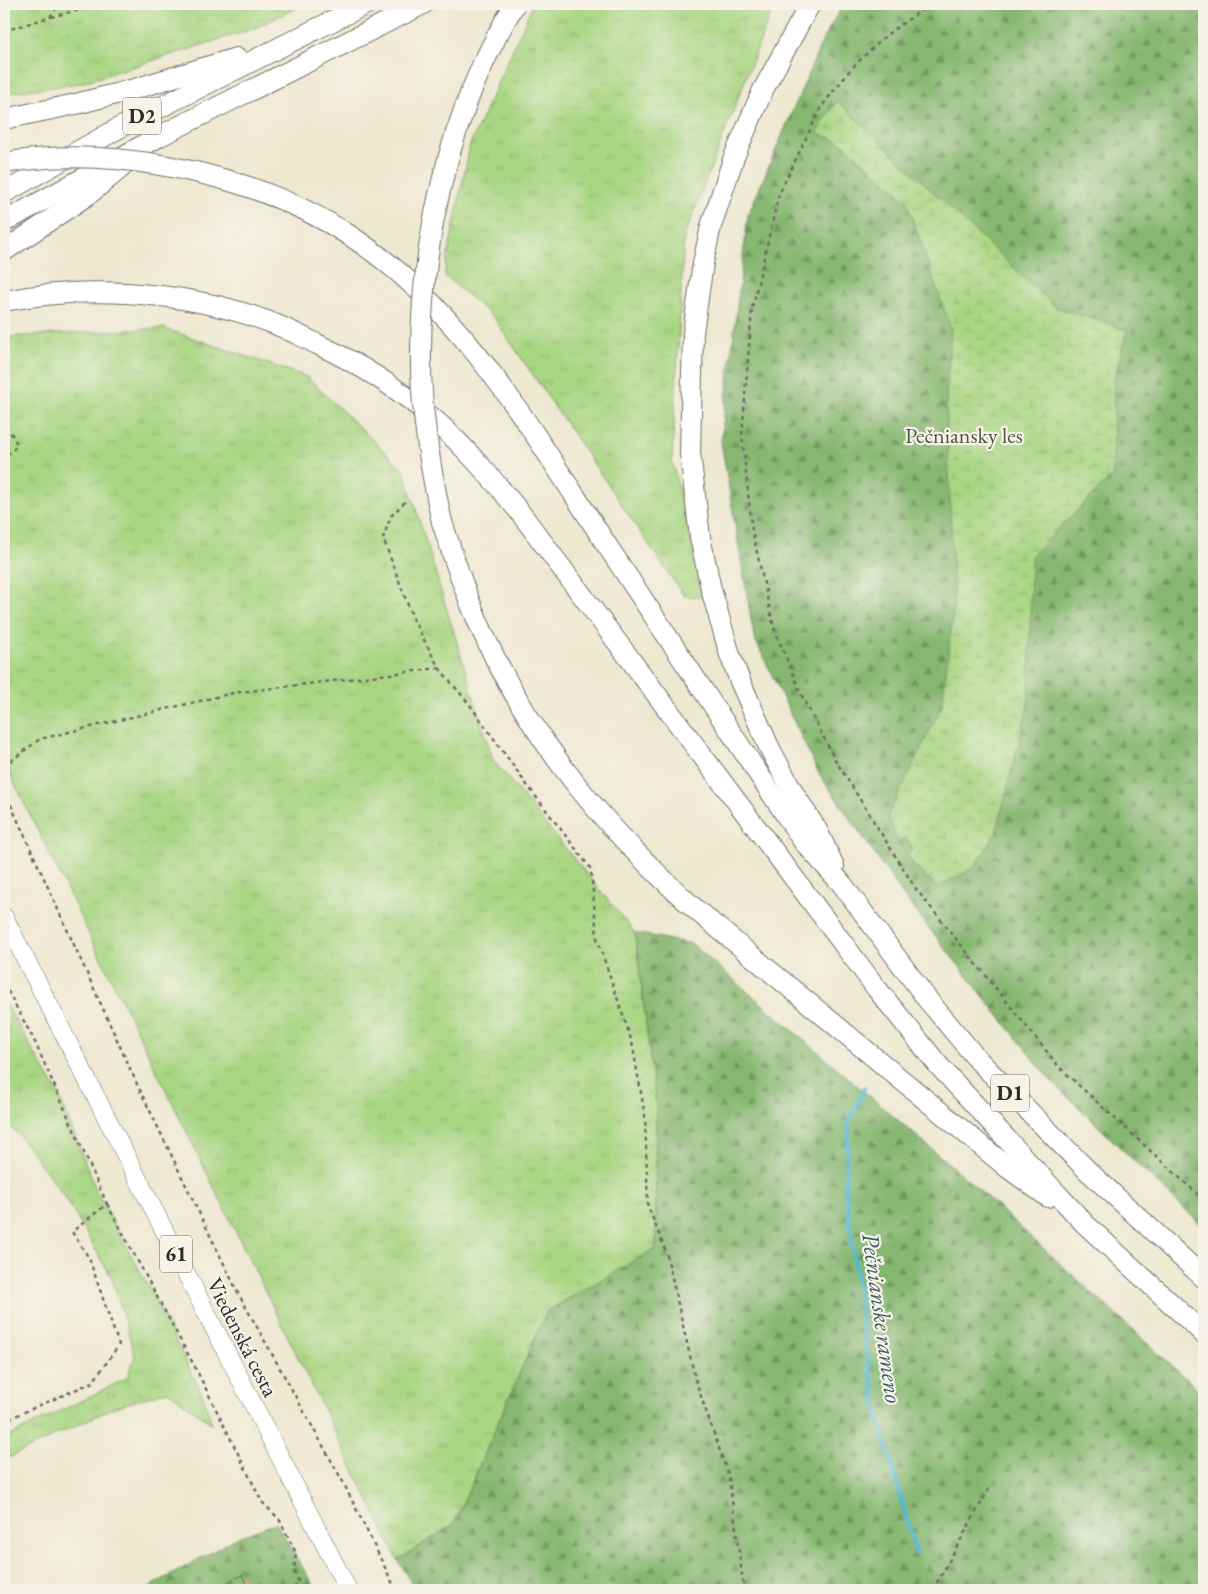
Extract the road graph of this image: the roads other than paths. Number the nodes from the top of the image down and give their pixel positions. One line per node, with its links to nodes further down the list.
1 (366, 4): 5 (highway, D2)
2 (423, 4): 7 (highway, D2)
3 (516, 4): 15 (highway, bridge)
4 (810, 4): 13 (highway)
5 (283, 44): 6 (highway); 9 (highway, D2)
6 (4, 119)
7 (158, 137): 10 (highway, D2); 11 (highway)
8 (4, 163): 13 (highway, bridge)
9 (4, 193)
10 (4, 222)
11 (4, 251)
12 (4, 301): 15 (highway)
13 (842, 884): 16 (highway, D1)
14 (4, 917): 18 (main road, Viedenská cesta / 61)
15 (1085, 1224): 17 (highway)
16 (1204, 1278)
17 (1204, 1334)
18 (348, 1590)

